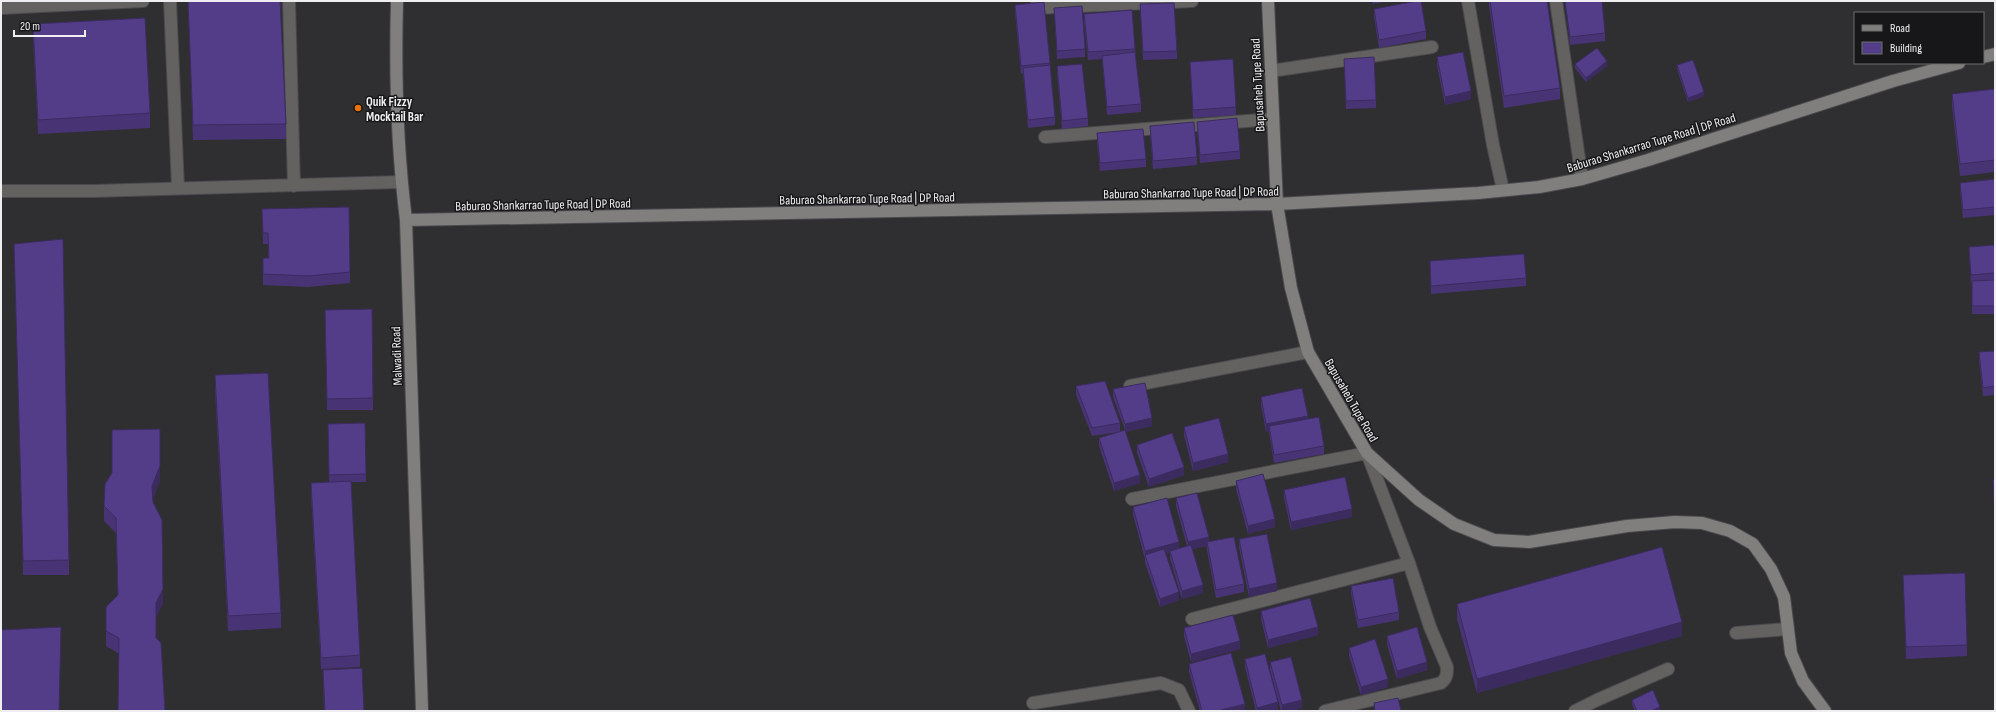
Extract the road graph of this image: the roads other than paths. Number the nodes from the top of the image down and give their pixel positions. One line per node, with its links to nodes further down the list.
1 (143, 1): 9 (street)
2 (170, 1): 21 (street)
3 (289, 1): 20 (street)
4 (397, 1): 19 (street, Malwadi Road)
5 (1192, 1): 10 (street)
6 (1268, 1): 15 (street, Bapusaheb Tupe Road)
7 (1468, 1): 22 (street)
8 (1556, 1): 18 (street)
9 (1, 8)
10 (1034, 8)
11 (1432, 47): 15 (street)
12 (1995, 54): 13 (street)
13 (1984, 57)
14 (1955, 64): 18 (street, Baburao Shankarrao Tupe Road | DP Road)
15 (1271, 71): 16 (street, Bapusaheb Tupe Road)
16 (1273, 119): 17 (street); 24 (street, Bapusaheb Tupe Road)
17 (1045, 138)
18 (1582, 179): 22 (street, Baburao Shankarrao Tupe Road | DP Road)
19 (401, 182): 20 (street); 25 (street, Malwadi Road)
20 (294, 186): 21 (street)
21 (178, 188): 23 (street)
22 (1503, 190): 24 (street, Baburao Shankarrao Tupe Road | DP Road)
23 (1, 191)
24 (1277, 204): 25 (street, Baburao Shankarrao Tupe Road | DP Road); 26 (street, Bapusaheb Tupe Road)
25 (406, 220): 36 (street, Malwadi Road)
26 (1308, 352): 27 (street); 28 (street, Bapusaheb Tupe Road)
27 (1119, 388)
28 (1367, 453): 29 (street); 30 (street); 32 (street, Bapusaheb Tupe Road)
29 (1132, 499)
30 (1409, 563): 31 (street); 38 (street)
31 (1192, 619)
32 (1788, 629): 33 (street); 40 (street, Bapusaheb Tupe Road)
33 (1736, 633)
34 (1668, 669): 39 (street)
35 (1033, 703): 37 (street)
36 (422, 711)
37 (1189, 711)
38 (1325, 711)
39 (1576, 711)
40 (1825, 711)

